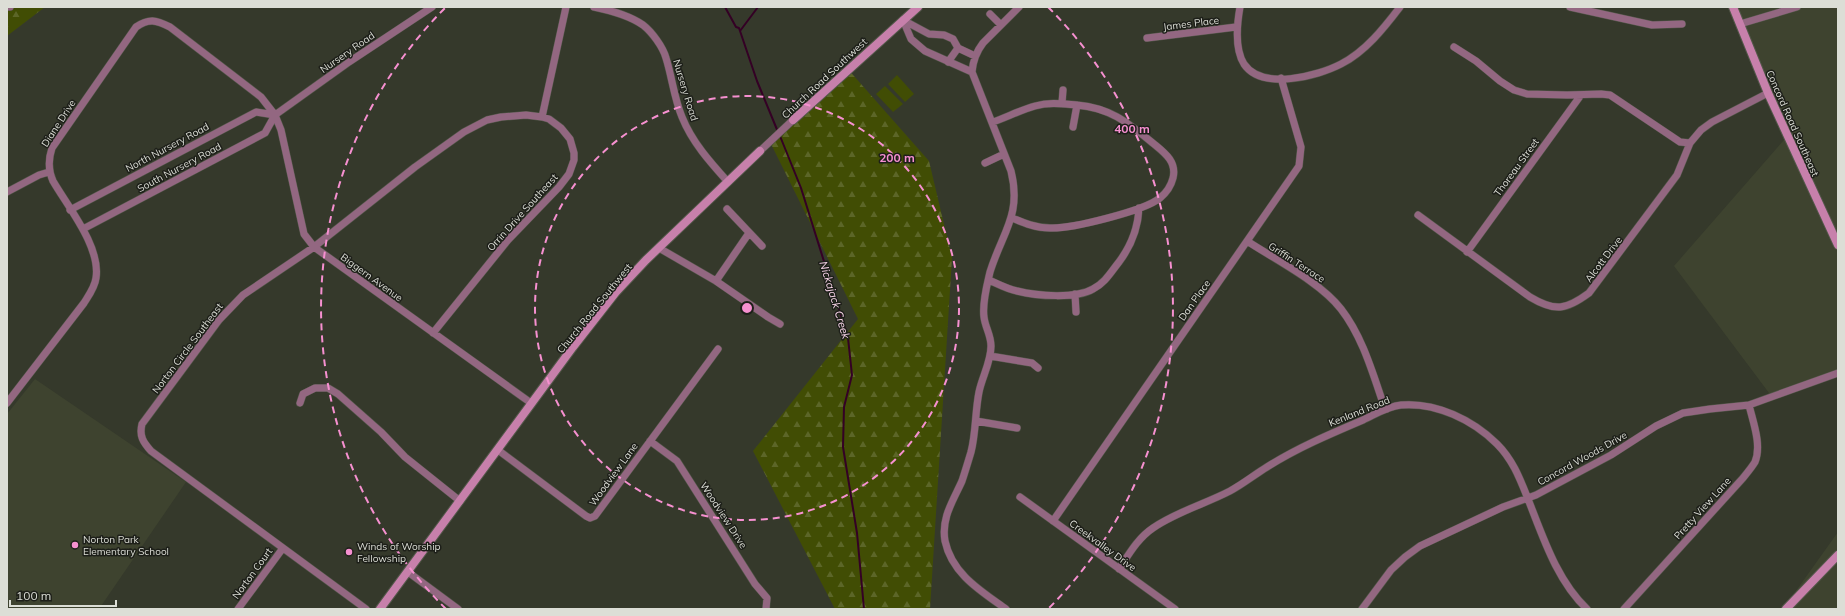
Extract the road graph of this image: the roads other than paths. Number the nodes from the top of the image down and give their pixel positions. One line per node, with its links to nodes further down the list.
1 (432, 7): 29 (street, Nursery Road)
2 (566, 7): 30 (street)
3 (594, 7): 39 (street, Nursery Road)
4 (918, 7): 12 (street, Church Road Southwest)
5 (1019, 7): 15 (street)
6 (1240, 7): 16 (street)
7 (1400, 7): 23 (street)
8 (1570, 7): 13 (street)
9 (1733, 7): 14 (street, Concord Road Southeast)
10 (1798, 7): 14 (street)
11 (990, 14): 15 (street)
12 (903, 20): 19 (street); 21 (street); 31 (street, Church Road Southwest)
13 (1682, 24)
14 (1740, 24): 25 (street, Concord Road Southeast)
15 (1001, 25): 20 (street)
16 (1236, 27): 17 (street, James Place); 23 (street)
17 (1147, 38)
18 (1454, 47): 26 (street)
19 (958, 48): 20 (street); 21 (street)
20 (975, 56): 22 (street)
21 (948, 62): 22 (street)
22 (972, 72): 32 (street)
23 (1281, 78): 48 (street, Dan Place)
24 (1063, 90): 27 (street)
25 (1768, 93): 34 (street, Alcott Drive); 50 (street, Concord Road Southeast)
26 (1581, 95): 34 (street); 53 (street, Thoreau Street)
27 (1062, 103): 28 (street); 32 (street)
28 (1077, 105): 33 (street); 41 (street)
29 (275, 115): 38 (street, Diane Drive); 43 (street, North Nursery Road); 46 (street, South Nursery Road); 51 (street, Biggern Avenue)
30 (542, 117): 51 (street, Norton Circle Southeast); 59 (street, Orrin Drive Southeast)
31 (793, 120): 35 (street, Church Road Southwest)
32 (993, 122): 36 (street)
33 (1073, 127)
34 (1690, 143): 53 (street, Alcott Drive)
35 (760, 151): 39 (street, Church Road Southwest)
36 (1004, 154): 37 (street); 45 (street)
37 (986, 163)
38 (49, 172): 40 (street); 43 (street)
39 (728, 182): 52 (street, Church Road Southwest)
40 (7, 192)
41 (1138, 208): 45 (street); 56 (street)
42 (727, 209): 47 (street)
43 (70, 210): 46 (street)
44 (1418, 215): 53 (street, Alcott Drive)
45 (1012, 218): 54 (street)
46 (83, 229): 64 (street)
47 (749, 233): 49 (street); 55 (street)
48 (1247, 241): 68 (street, Griffin Terrace); 76 (street, Dan Place)
49 (762, 246)
50 (1838, 246)
51 (314, 247): 59 (street, Biggern Avenue); 77 (street, Norton Circle Southeast)
52 (659, 248): 55 (street); 65 (street, Church Road Southwest)
53 (1467, 252)
54 (989, 280): 56 (street); 61 (street)
55 (716, 281): 58 (street)
56 (1075, 294): 57 (street)
57 (1076, 312)
58 (780, 324)
59 (433, 334): 65 (street, Biggern Avenue)
60 (718, 349): 71 (street, Woodview Lane)
61 (990, 356): 62 (street); 69 (street)
62 (1038, 368)
63 (1838, 373): 67 (street, Concord Woods Drive)
64 (8, 400)
65 (531, 403): 72 (street, Church Road Southwest)
66 (300, 404): 75 (street)
67 (1749, 405): 74 (street, Concord Woods Drive); 90 (street, Pretty View Lane)
68 (1387, 409): 74 (street, Kenland Road); 79 (street, Kenland Road)
69 (976, 421): 70 (street); 86 (street)
70 (1017, 428)
71 (650, 441): 72 (street, Woodview Lane); 85 (street, Woodview Drive)
72 (498, 450): 75 (street, Church Road Southwest)
73 (1020, 497): 76 (street, Creekvalley Drive)
74 (1527, 498): 88 (street, Concord Woods Drive); 89 (street, Kenland Road)
75 (460, 501): 80 (street, Church Road Southwest)
76 (1053, 521): 79 (street, Creekvalley Drive)
77 (283, 548): 81 (street, Norton Court); 82 (street, Norton Circle Southeast)
78 (1838, 555): 91 (street)
79 (1119, 568): 87 (street, Creekvalley Drive)
80 (408, 572): 83 (street, Church Road Southwest); 84 (street)
81 (238, 609)
82 (366, 609)
83 (380, 609)
84 (458, 609)
85 (766, 609)
86 (1006, 609)
87 (1175, 609)
88 (1362, 609)
89 (1587, 609)
90 (1624, 609)
91 (1786, 609)

